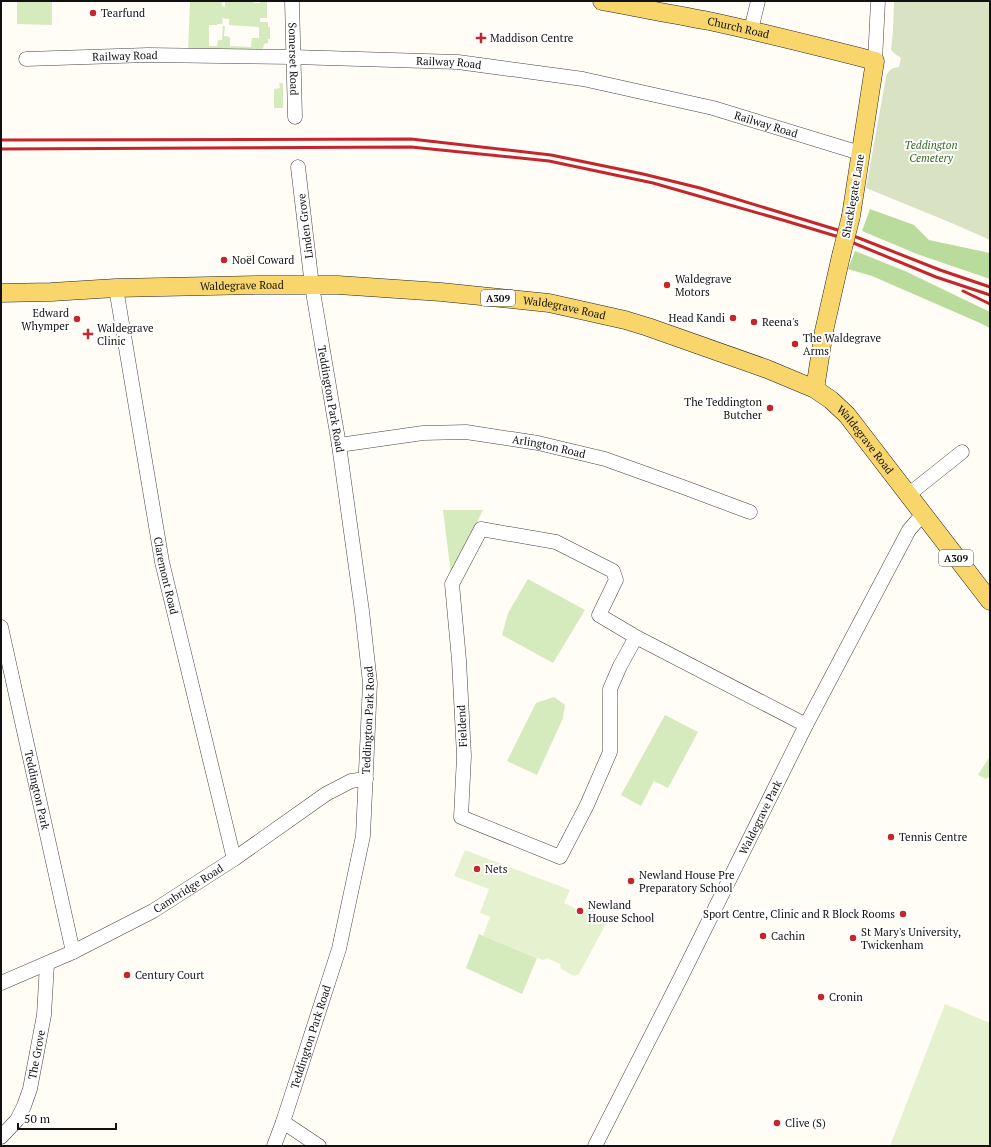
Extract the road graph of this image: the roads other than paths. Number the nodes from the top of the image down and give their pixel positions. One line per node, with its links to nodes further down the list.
1 (292, 1): 6 (street, Somerset Road)
2 (602, 1): 5 (main road, Church Road)
3 (758, 1): 5 (street)
4 (878, 1): 8 (street, Shacklegate Lane)
5 (751, 30): 8 (main road, Church Road)
6 (294, 57): 7 (street, Railway Road); 9 (street, Somerset Road); 10 (street, Railway Road)
7 (26, 59)
8 (874, 61): 10 (main road, Shacklegate Lane)
9 (295, 117)
10 (860, 153): 15 (main road, Shacklegate Lane, bridge)
11 (298, 167): 12 (street, Linden Grove)
12 (312, 286): 13 (main road, Waldegrave Road / A309); 15 (main road, Waldegrave Road / A309); 16 (street, Teddington Park Road)
13 (116, 288): 14 (main road, Waldegrave Road / A309); 26 (street, Claremont Road)
14 (1, 293)
15 (815, 389): 18 (main road, Waldegrave Road / A309)
16 (339, 445): 19 (street, Arlington Road); 25 (street, Teddington Park Road)
17 (962, 452): 18 (street)
18 (908, 495): 20 (main road, Waldegrave Road / A309)
19 (750, 512)
20 (923, 514): 21 (main road, Waldegrave Road / A309); 24 (street, Waldegrave Park)
21 (990, 601)
22 (1, 627): 27 (street, Teddington Park)
23 (636, 637): 23 (street, Fieldend); 24 (street, Fieldend)
24 (806, 725): 34 (street, Waldegrave Park)
25 (366, 778): 26 (street, Cambridge Road); 30 (street, Teddington Park Road)
26 (234, 859): 27 (street, Cambridge Road)
27 (73, 952): 28 (street, Cambridge Road)
28 (47, 964): 29 (street, Cambridge Road); 31 (street, The Grove)
29 (1, 983)
30 (283, 1122): 32 (street, Teddington Park Road); 33 (street)
31 (1, 1137)
32 (274, 1146)
33 (319, 1146)
34 (595, 1146)

